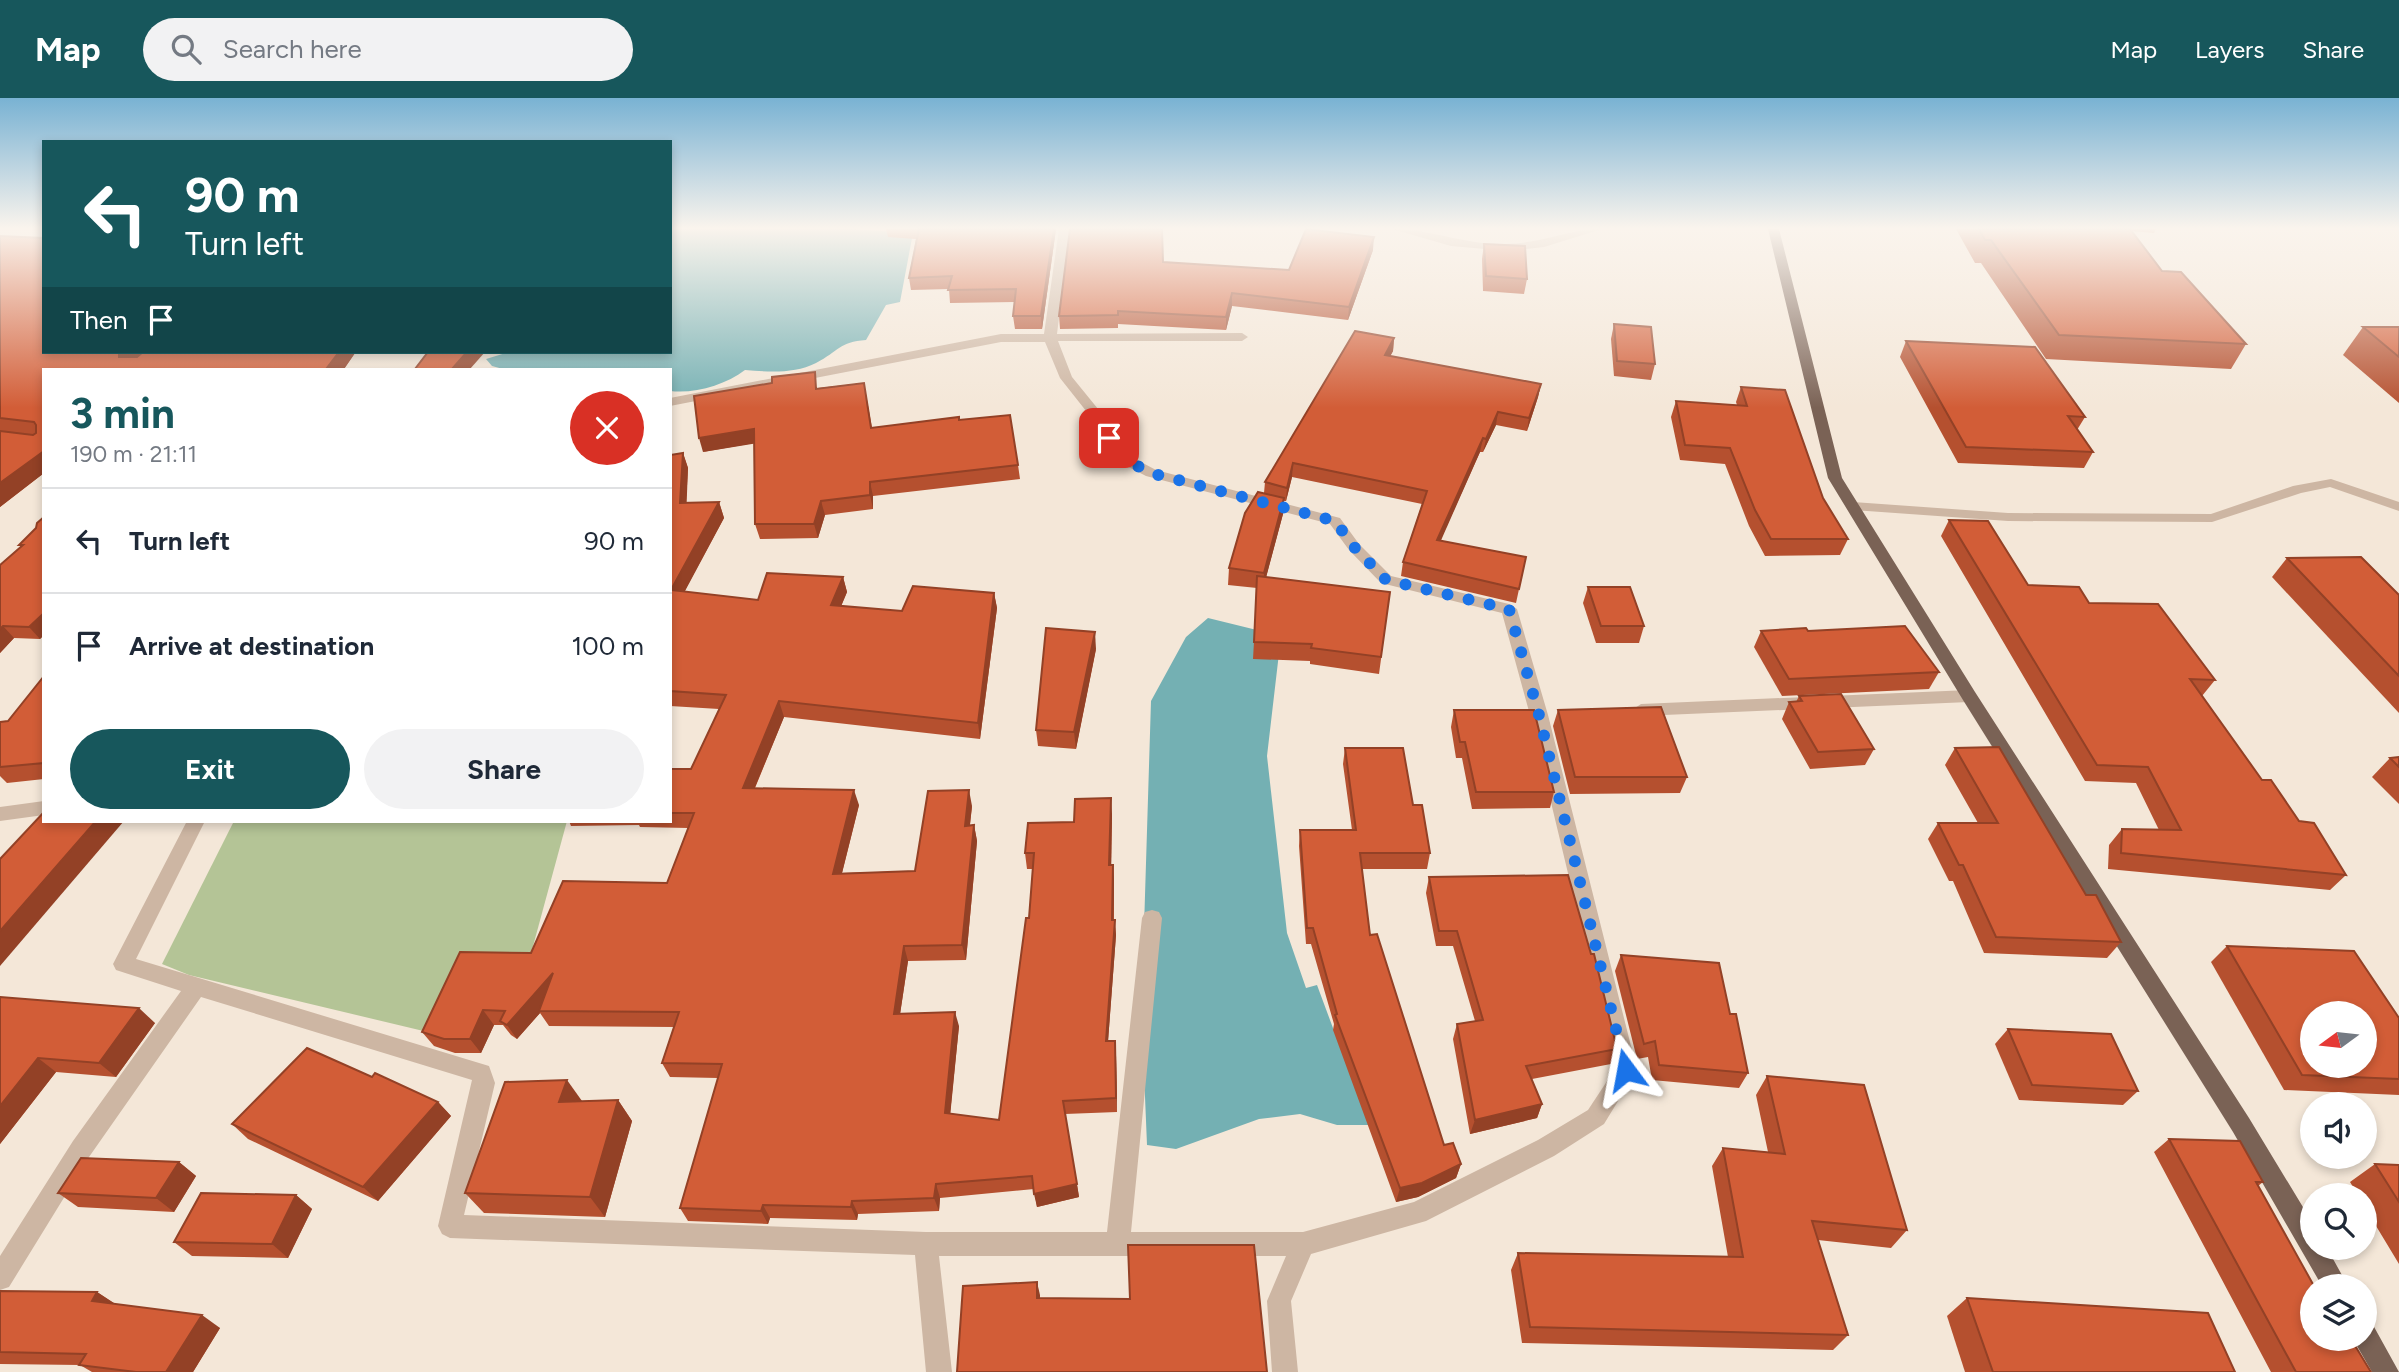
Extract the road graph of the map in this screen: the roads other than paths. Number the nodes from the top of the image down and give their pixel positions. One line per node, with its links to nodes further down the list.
1 (1057, 288): 4 (street)
2 (1788, 288): 6 (main road)
3 (1242, 337): 4 (street)
4 (1050, 338): 5 (street); 18 (street)
5 (672, 402)
6 (1853, 506): 7 (street); 8 (main road)
7 (2399, 507)
8 (1969, 696): 9 (street); 15 (main road)
9 (1622, 711)
10 (42, 808): 11 (street)
11 (0, 814)
12 (195, 823): 14 (street)
13 (1152, 918): 16 (street)
14 (195, 988): 17 (street); 19 (street)
15 (2300, 1224)
16 (1118, 1243): 17 (street); 18 (street)
17 (926, 1244): 21 (street)
18 (1303, 1244): 22 (street)
19 (0, 1278)
20 (2374, 1351): 23 (main road)
21 (939, 1372)
22 (1285, 1372)
23 (2387, 1372)

